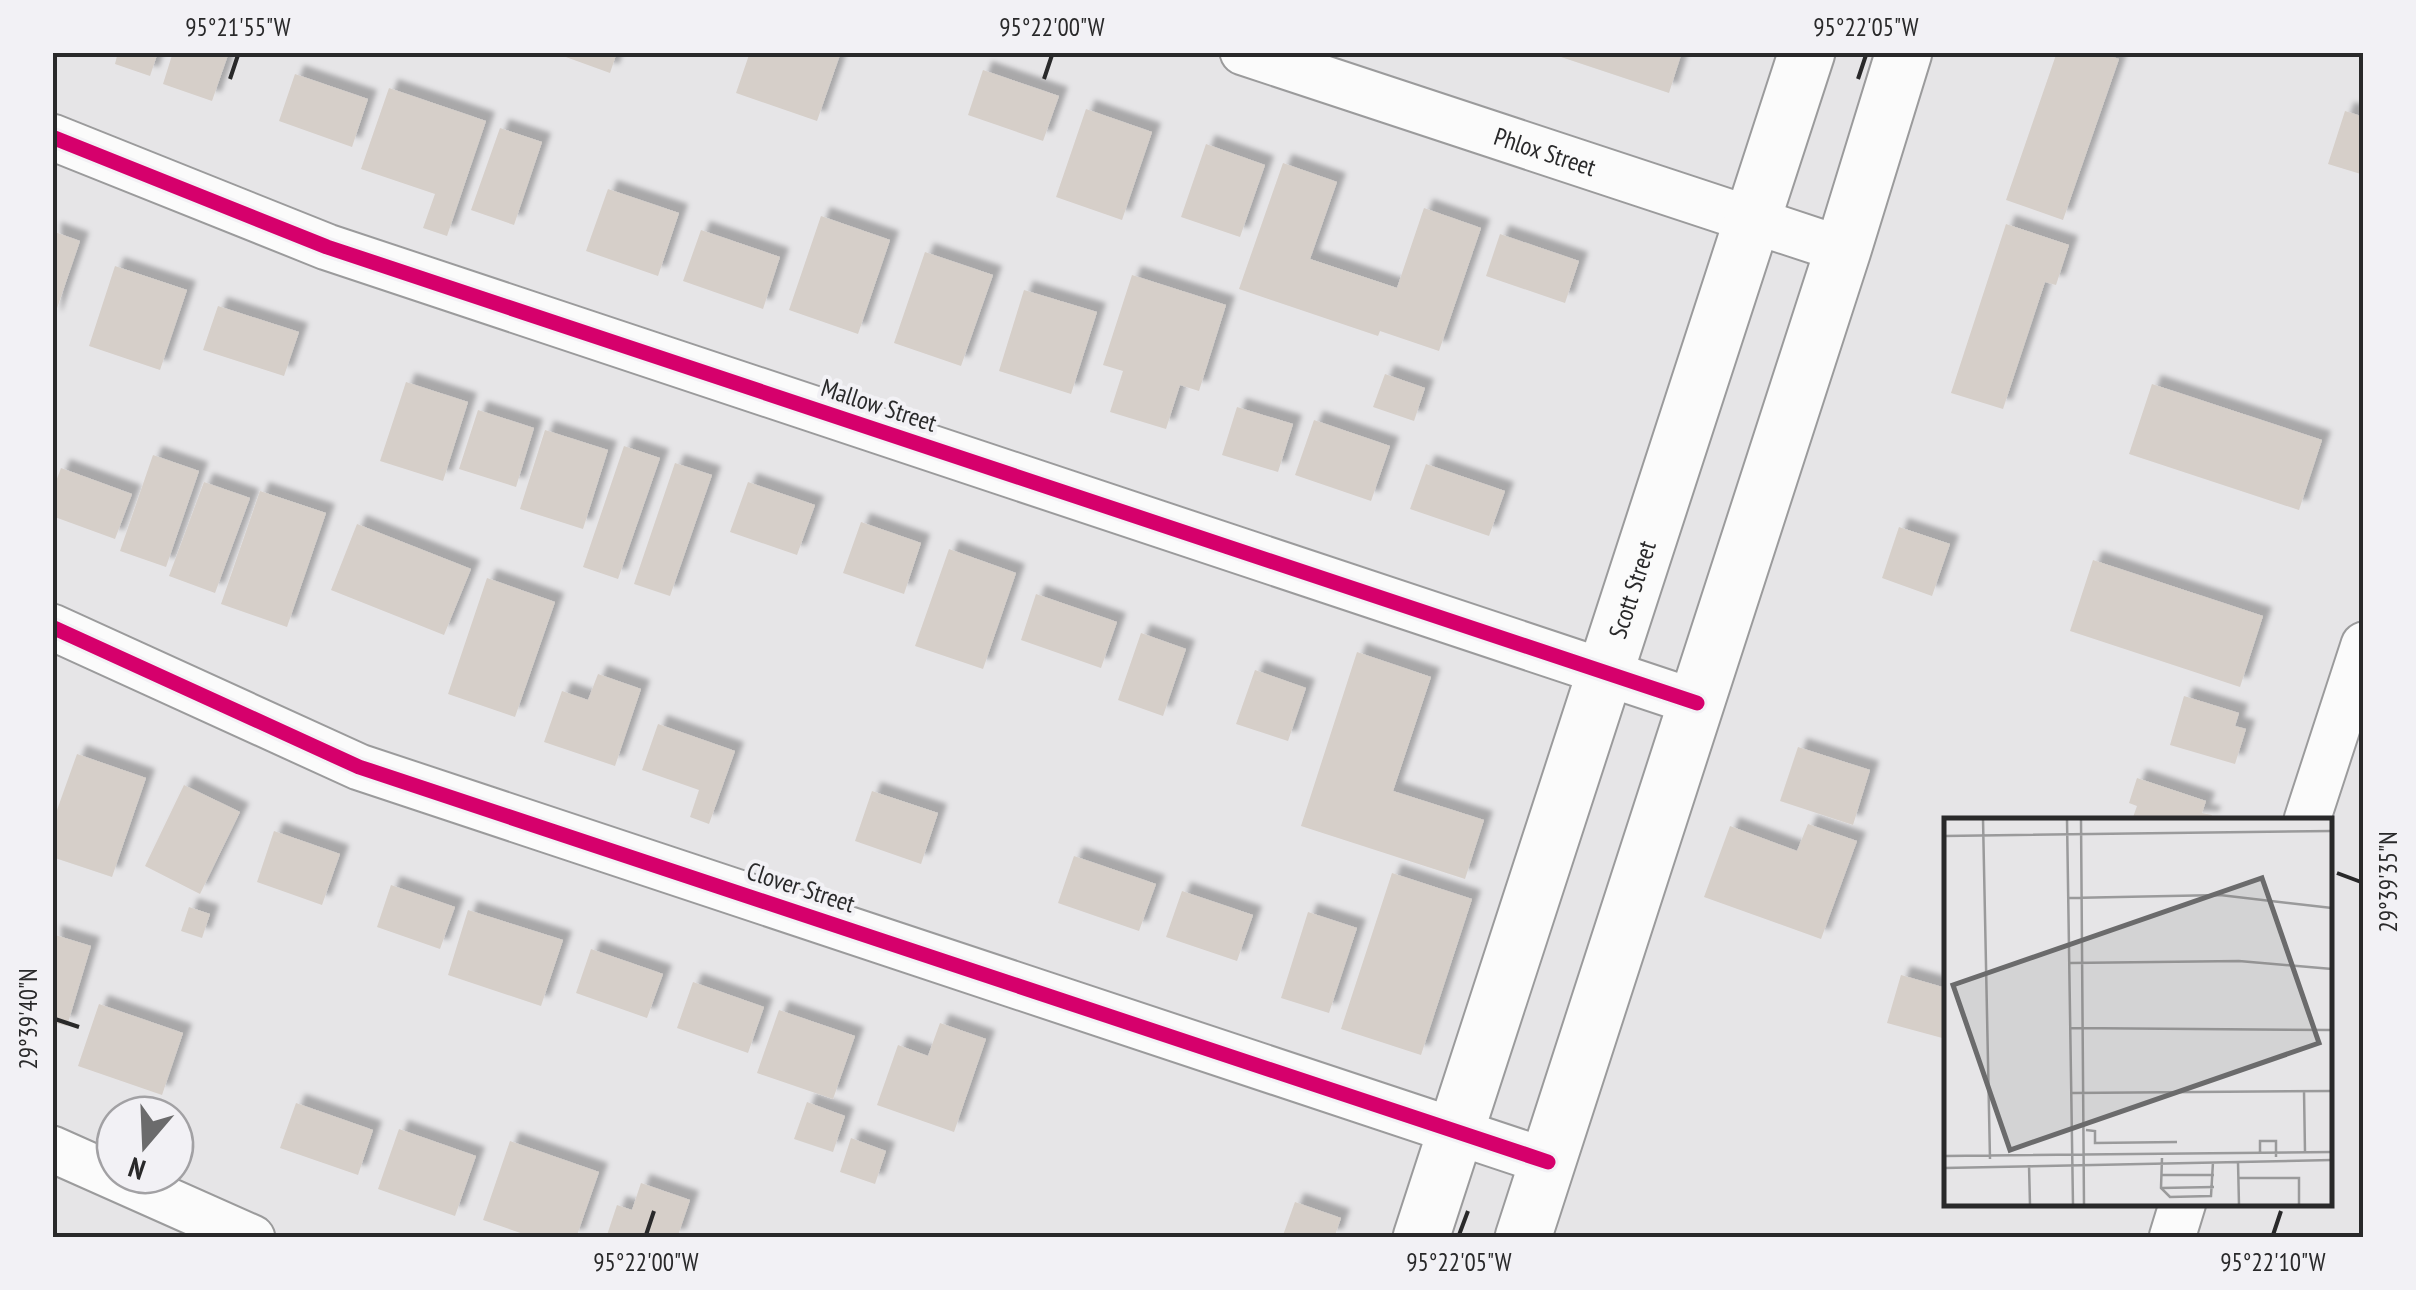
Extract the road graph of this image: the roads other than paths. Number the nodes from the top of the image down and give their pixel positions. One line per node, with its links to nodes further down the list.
1 (1243, 52): 5 (street, Phlox Street)
2 (1807, 52): 5 (main road, Scott Street)
3 (1904, 52): 6 (main road)
4 (52, 137): 9 (street, Mallow Street)
5 (1752, 219): 6 (street, Phlox Street); 9 (main road, Scott Street)
6 (1844, 250): 10 (main road)
7 (52, 627): 12 (street, Clover Street)
8 (2364, 644): 11 (street)
9 (1604, 673): 10 (street, Mallow Street); 12 (main road, Scott Street)
10 (1697, 703): 14 (main road)
11 (2308, 818)
12 (1457, 1131): 14 (street, Clover Street); 17 (main road, Scott Street)
13 (52, 1150): 16 (street)
14 (1548, 1162): 18 (main road)
15 (2182, 1205): 19 (street)
16 (252, 1238)
17 (1422, 1238)
18 (1523, 1238)
19 (2172, 1238)

